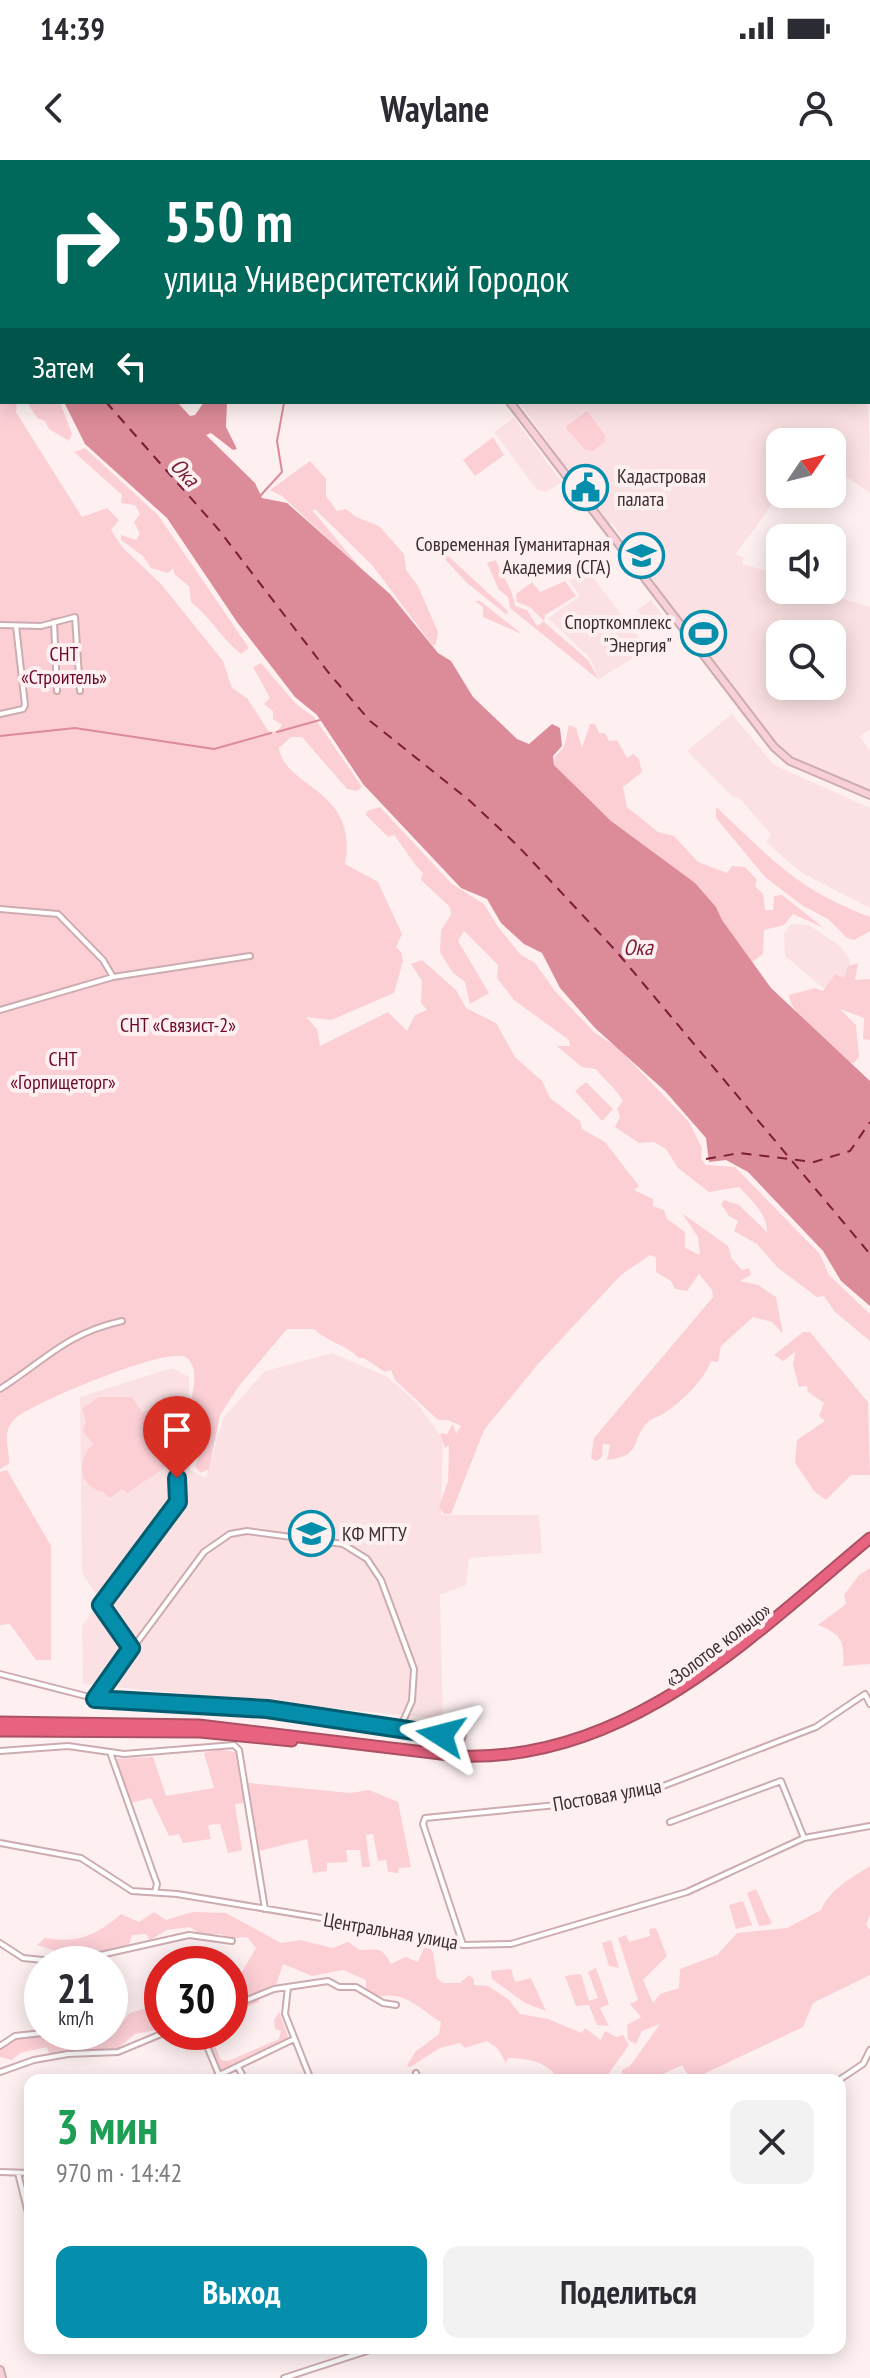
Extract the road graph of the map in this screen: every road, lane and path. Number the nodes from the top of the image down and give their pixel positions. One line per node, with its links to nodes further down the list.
1 (512, 404): 8 (main road)
2 (54, 622): 4 (street); 5 (street); 6 (street)
3 (0, 625): 4 (street)
4 (16, 626): 7 (street)
5 (57, 691)
6 (80, 691)
7 (0, 714)
8 (870, 795)
9 (0, 909): 11 (street)
10 (250, 956): 11 (street)
11 (113, 977): 12 (street)
12 (0, 1010)
13 (122, 1321): 14 (street)
14 (0, 1389)
15 (177, 1478): 18 (street)
16 (870, 1538): 22 (highway, «Золотое кольцо»)
17 (870, 1546): 25 (highway, «Золотое кольцо»)
18 (131, 1648): 20 (street); 23 (street)
19 (0, 1674): 20 (street)
20 (95, 1699): 23 (street)
21 (870, 1704): 38 (street, Постовая улица)
22 (0, 1722)
23 (400, 1728): 26 (street)
24 (448, 1729): 26 (street); 27 (street); 27 (street)
25 (0, 1731)
26 (441, 1735): 27 (street)
27 (449, 1737)
28 (0, 1751): 29 (street)
29 (111, 1755): 34 (street); 35 (street)
30 (670, 1822): 32 (street)
31 (870, 1826): 32 (street, Центральная улица)
32 (804, 1838): 38 (street, Центральная улица)
33 (0, 1843): 34 (street, Центральная улица)
34 (155, 1892): 35 (street, Центральная улица)
35 (265, 1909): 38 (street, Центральная улица)
36 (232, 1941): 37 (street)
37 (0, 1943)
38 (463, 1945)
39 (288, 1987): 40 (street); 41 (street); 43 (street)
40 (248, 2001)
41 (396, 2005)
42 (24, 2035): 45 (street)
43 (294, 2039): 48 (street); 53 (street)
44 (144, 2041): 49 (street)
45 (0, 2046)
46 (209, 2050): 50 (street)
47 (870, 2050): 54 (street)
48 (238, 2067): 51 (street); 52 (street)
49 (0, 2072)
50 (219, 2074)
51 (221, 2074)
52 (242, 2074)
53 (309, 2074)
54 (846, 2075)
55 (0, 2172): 56 (street)
56 (18, 2173): 57 (street); 58 (street)
57 (24, 2173)
58 (24, 2197)
59 (358, 2354): 62 (street)
60 (0, 2370): 61 (main road)
61 (2, 2378)
62 (284, 2378)

